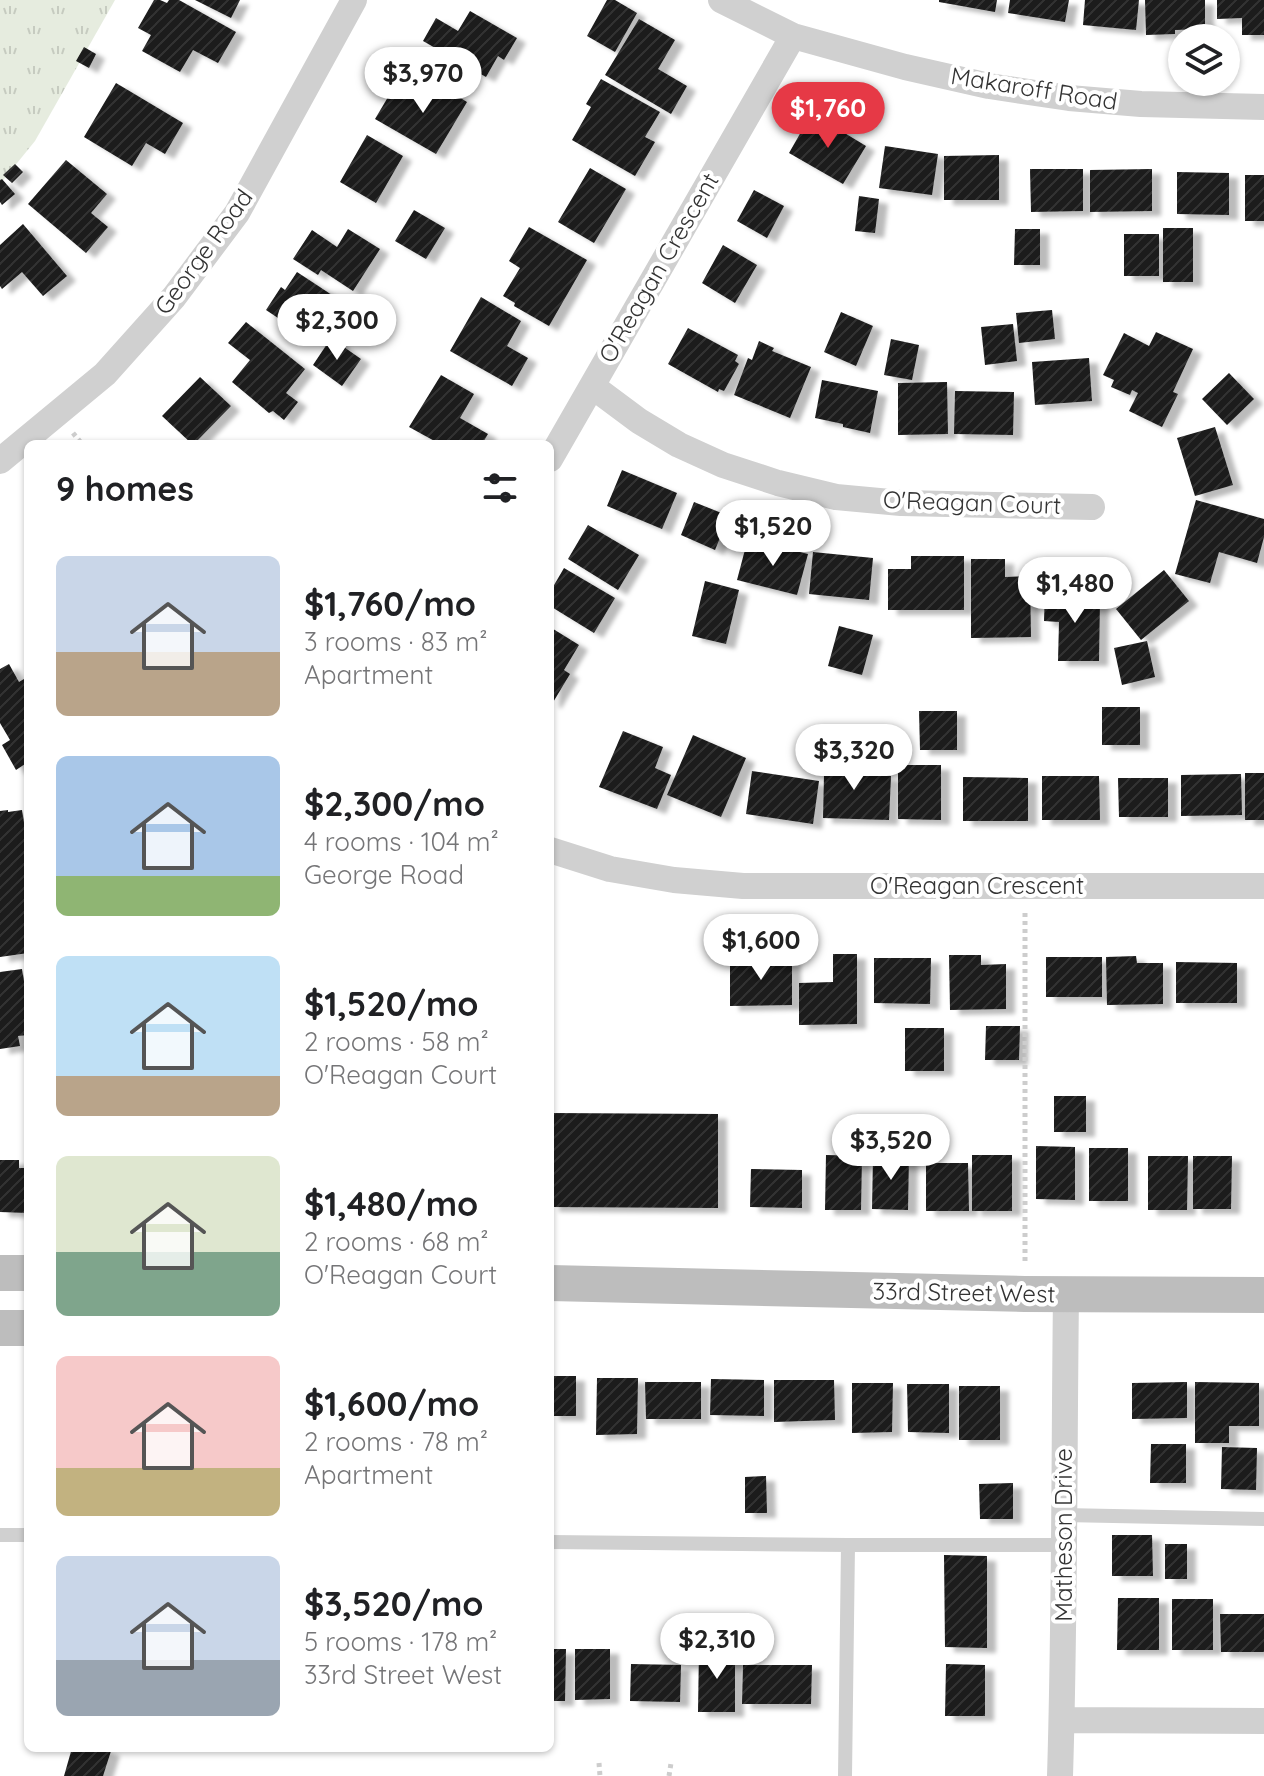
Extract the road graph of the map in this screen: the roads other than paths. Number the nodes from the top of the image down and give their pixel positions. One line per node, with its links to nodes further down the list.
1 (354, 0): 6 (street, George Road)
2 (721, 0): 3 (street, Makaroff Road)
3 (793, 36): 4 (street, Makaroff Road); 5 (street, O'Reagan Crescent)
4 (1264, 107)
5 (592, 386): 8 (street, O'Reagan Crescent); 10 (street, O'Reagan Court)
6 (25, 440)
7 (24, 441): 9 (street, George Road)
8 (554, 452)
9 (0, 461)
10 (1092, 507)
11 (554, 851): 12 (street, O'Reagan Crescent)
12 (1264, 886)
13 (0, 1273): 14 (main road)
14 (24, 1273)
15 (554, 1283): 16 (main road, 33rd Street West)
16 (665, 1286): 17 (main road, 33rd Street West); 19 (main road, 33rd Street West)
17 (1066, 1295): 18 (main road, 33rd Street West); 22 (street, Matheson Drive)
18 (1264, 1295)
19 (554, 1298)
20 (0, 1328): 21 (main road)
21 (24, 1328)
22 (1063, 1515): 23 (lane); 28 (street, Matheson Drive)
23 (1264, 1519)
24 (0, 1535): 25 (lane)
25 (24, 1535)
26 (554, 1542): 27 (lane)
27 (848, 1545): 28 (lane); 31 (lane)
28 (1063, 1545): 29 (street, Matheson Drive)
29 (1063, 1720): 30 (street); 32 (street, Matheson Drive)
30 (1264, 1721)
31 (845, 1776)
32 (1060, 1776)

